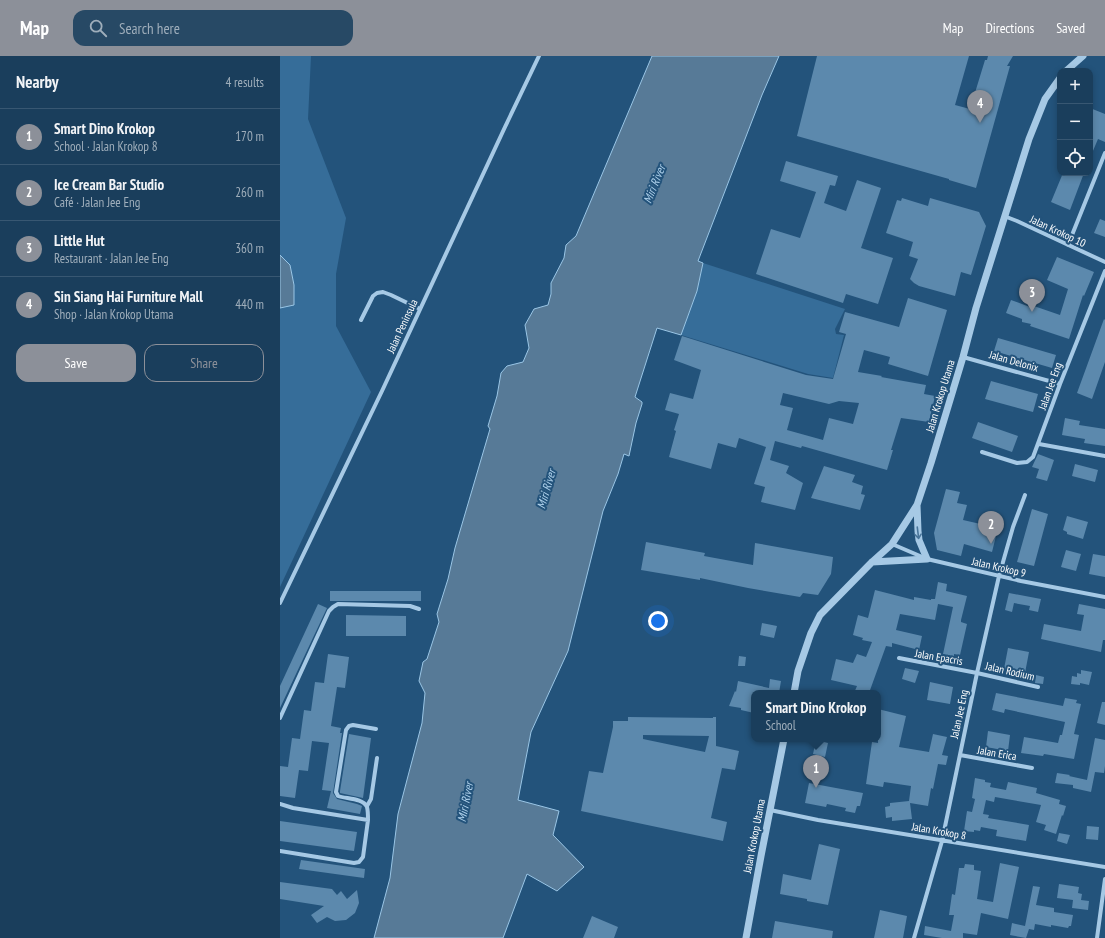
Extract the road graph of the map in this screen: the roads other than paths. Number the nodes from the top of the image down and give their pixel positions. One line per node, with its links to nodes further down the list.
1 (539, 56): 10 (street, Jalan Peninsula)
2 (1083, 56): 3 (street)
3 (1069, 68)
4 (1057, 82): 6 (street, Jalan Krokop Utama)
5 (1105, 153): 7 (street)
6 (1004, 216): 7 (street, Jalan Krokop 10); 12 (street, Jalan Krokop Utama)
7 (1068, 245): 8 (street, Jalan Krokop 10)
8 (1105, 262)
9 (1105, 270): 13 (street, Jalan Jee Eng)
10 (420, 309): 11 (street); 24 (street, Jalan Peninsula)
11 (361, 320)
12 (963, 357): 13 (street, Jalan Delonix); 18 (street, Jalan Krokop Utama)
13 (1060, 384): 14 (street, Jalan Jee Eng)
14 (1038, 444): 15 (street, Jalan Jee Eng); 16 (street)
15 (982, 452)
16 (1105, 456)
17 (1025, 494): 22 (street, Jalan Jee Eng)
18 (917, 505): 19 (street, Jalan Krokop Utama); 20 (street, one-way to 20)
19 (892, 544): 20 (street, Jalan Krokop 9); 21 (street, Jalan Krokop Utama)
20 (927, 559): 21 (street); 22 (street, Jalan Krokop 9)
21 (872, 562): 29 (street, Jalan Krokop Utama)
22 (999, 576): 23 (street, Jalan Krokop 9); 27 (street, Jalan Jee Eng)
23 (1105, 597)
24 (280, 602)
25 (419, 609): 30 (street)
26 (899, 658): 27 (street, Jalan Epacris)
27 (977, 673): 28 (street, Jalan Rodium); 33 (street, Jalan Jee Eng)
28 (1038, 687)
29 (795, 690)
30 (280, 718)
31 (376, 729): 37 (street)
32 (783, 742): 38 (street, Jalan Krokop Utama)
33 (960, 755): 35 (street, Jalan Erica); 40 (street, Jalan Jee Eng)
34 (377, 758): 37 (street)
35 (1032, 768)
36 (280, 804): 39 (street)
37 (367, 806): 39 (street)
38 (770, 810): 40 (street, Jalan Krokop 8); 44 (street, Jalan Krokop Utama)
39 (368, 820): 41 (street)
40 (942, 841): 42 (street, Jalan Krokop 8); 45 (street, Jalan Jee Eng)
41 (280, 851)
42 (1105, 868)
43 (1105, 879): 46 (street)
44 (746, 938)
45 (914, 938)
46 (1097, 938)

